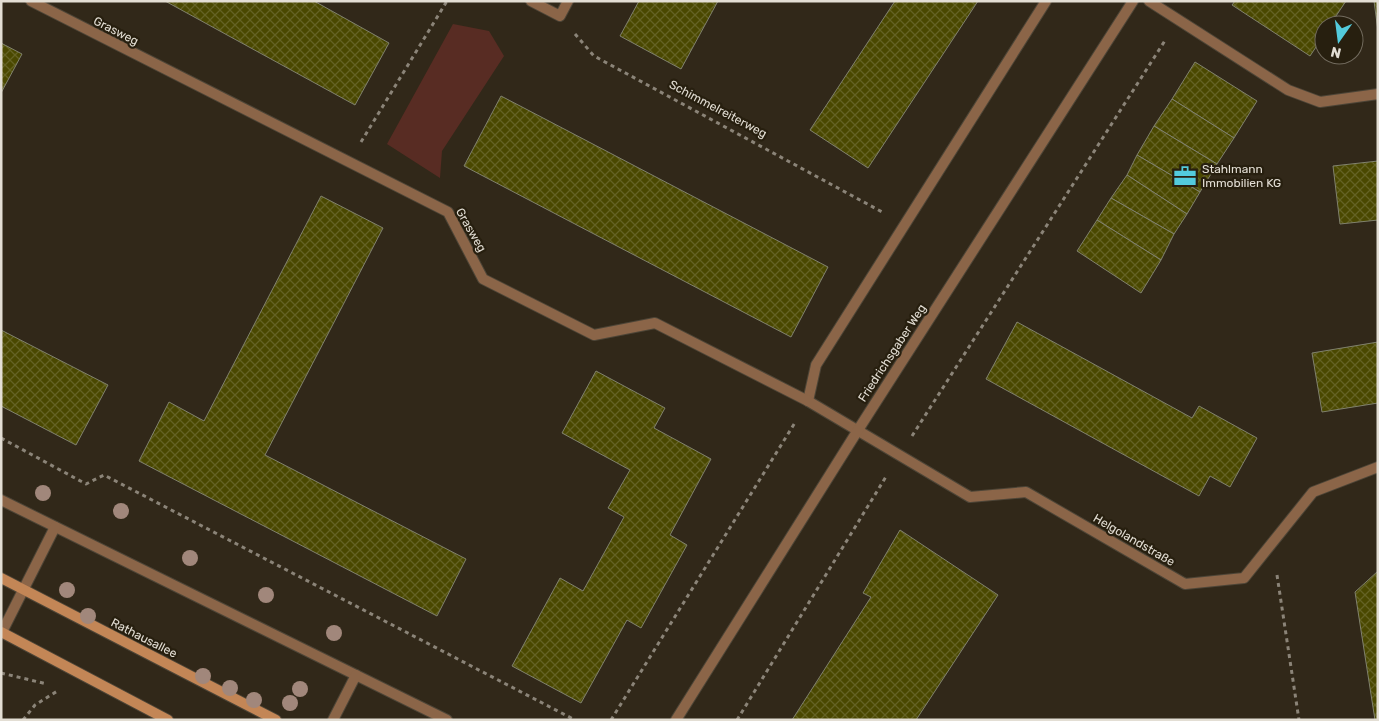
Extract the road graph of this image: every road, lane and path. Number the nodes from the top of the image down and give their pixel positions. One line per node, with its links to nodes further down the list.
1 (31, 1): 11 (street, Grasweg)
2 (447, 1): 11 (path)
3 (531, 1): 8 (street)
4 (568, 1): 8 (street)
5 (1046, 1): 12 (street)
6 (1132, 1): 14 (street, Friedrichsgaber Weg)
7 (1150, 1): 9 (street)
8 (560, 16): 12 (path, Schimmelreiterweg)
9 (1179, 20): 10 (street); 16 (path)
10 (1378, 94)
11 (349, 161): 13 (street, Grasweg)
12 (905, 225): 13 (street)
13 (808, 401): 14 (street, Grasweg); 32 (path)
14 (858, 430): 16 (street, Helgolandstraße); 33 (street, Friedrichsgaber Weg)
15 (1, 438): 31 (path)
16 (900, 455): 20 (street, Helgolandstraße); 34 (path)
17 (1378, 467): 20 (street, Helgolandstraße)
18 (1, 500): 19 (street)
19 (55, 526): 22 (street); 24 (street)
20 (1272, 542): 35 (path)
21 (1, 578): 22 (main road, Rathausallee)
22 (22, 588): 23 (street); 28 (main road, Rathausallee)
23 (2, 632): 27 (main road)
24 (356, 675): 29 (street); 30 (street)
25 (62, 688): 26 (path)
26 (24, 720)
27 (168, 720)
28 (276, 720)
29 (333, 720)
30 (447, 720)
31 (575, 720)
32 (611, 720)
33 (676, 720)
34 (737, 720)
35 (1299, 720)

